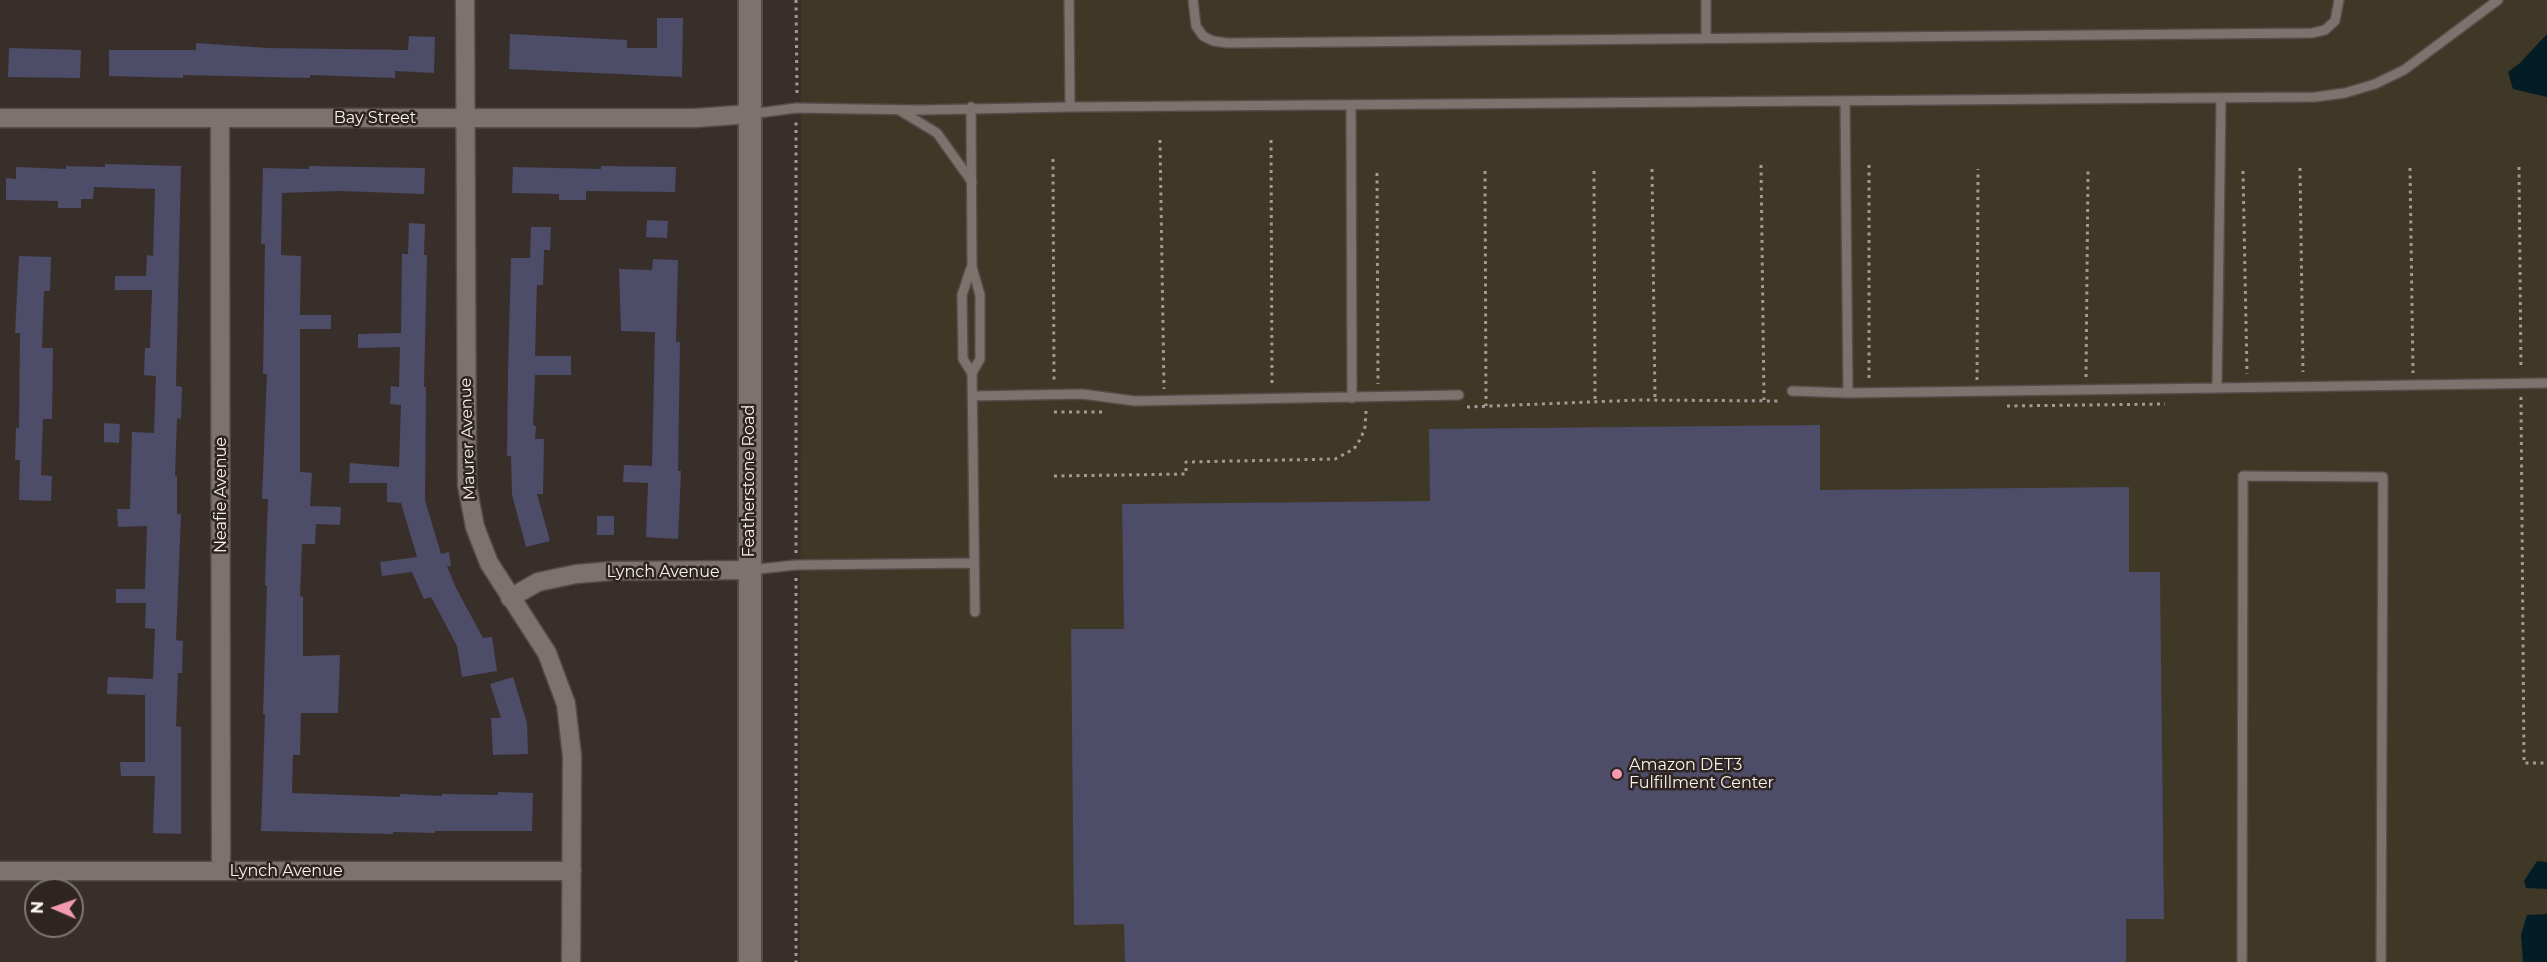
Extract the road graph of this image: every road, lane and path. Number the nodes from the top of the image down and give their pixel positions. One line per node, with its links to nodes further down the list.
1 (465, 0): 20 (street, Maurer Avenue)
2 (750, 0): 17 (street, Featherstone Road)
3 (796, 0): 10 (path)
4 (1069, 0): 15 (lane)
5 (1193, 0): 9 (lane)
6 (1706, 0): 9 (lane)
7 (2339, 0): 9 (lane)
8 (2498, 0): 11 (lane)
9 (1706, 38)
10 (797, 69)
11 (2221, 98): 12 (lane); 43 (lane)
12 (1845, 101): 13 (lane); 48 (lane)
13 (1352, 105): 15 (lane); 52 (lane)
14 (971, 107): 15 (lane); 16 (lane); 36 (lane)
15 (1070, 107)
16 (897, 108): 17 (lane); 36 (lane)
17 (750, 114): 20 (street, Bay Street); 65 (street, Featherstone Road)
18 (0, 118): 19 (street, Bay Street)
19 (220, 118): 20 (street, Bay Street); 71 (street, Neafie Avenue)
20 (465, 118): 67 (street, Maurer Avenue)
21 (1160, 140): 55 (path)
22 (1271, 140): 54 (path)
23 (796, 148): 63 (path)
24 (1053, 159): 41 (path)
25 (1761, 165): 57 (path)
26 (1869, 165): 49 (path)
27 (2519, 167): 39 (path)
28 (2300, 168): 42 (path)
29 (1652, 169): 56 (path)
30 (1978, 169): 47 (path)
31 (1485, 171): 59 (path)
32 (1594, 171): 58 (path)
33 (2088, 171): 45 (path)
34 (2244, 171): 44 (path)
35 (1377, 173): 53 (path)
36 (972, 182): 37 (lane)
37 (972, 267): 38 (lane); 38 (lane)
38 (972, 373): 51 (lane)
39 (2521, 383): 40 (lane); 42 (lane); 69 (path)
40 (2547, 383)
41 (1054, 385)
42 (2303, 387): 44 (lane)
43 (2217, 388): 44 (lane); 45 (lane)
44 (2247, 388)
45 (2086, 389): 47 (lane); 60 (path)
46 (1792, 391): 48 (lane)
47 (1977, 391): 49 (lane)
48 (1848, 393): 49 (lane)
49 (1869, 393)
50 (1459, 395): 53 (lane)
51 (972, 396): 55 (lane); 64 (lane)
52 (1352, 398): 53 (lane); 54 (lane)
53 (1378, 398)
54 (1272, 399): 55 (lane)
55 (1164, 400)
56 (1655, 400)
57 (1764, 400)
58 (1595, 402)
59 (1486, 406)
60 (2086, 406)
61 (1366, 411): 62 (path)
62 (1054, 476)
63 (796, 547)
64 (974, 563): 65 (lane); 68 (lane)
65 (749, 570): 67 (street, Lynch Avenue); 74 (street, Featherstone Road)
66 (796, 585): 75 (path)
67 (510, 598): 72 (street, Maurer Avenue)
68 (975, 612)
69 (2547, 763)
70 (0, 871): 71 (street, Lynch Avenue)
71 (221, 871): 72 (street, Lynch Avenue)
72 (572, 871): 73 (street, Maurer Avenue)
73 (571, 962)
74 (750, 962)
75 (796, 962)
76 (2242, 962): 77 (lane)
77 (2381, 962)

